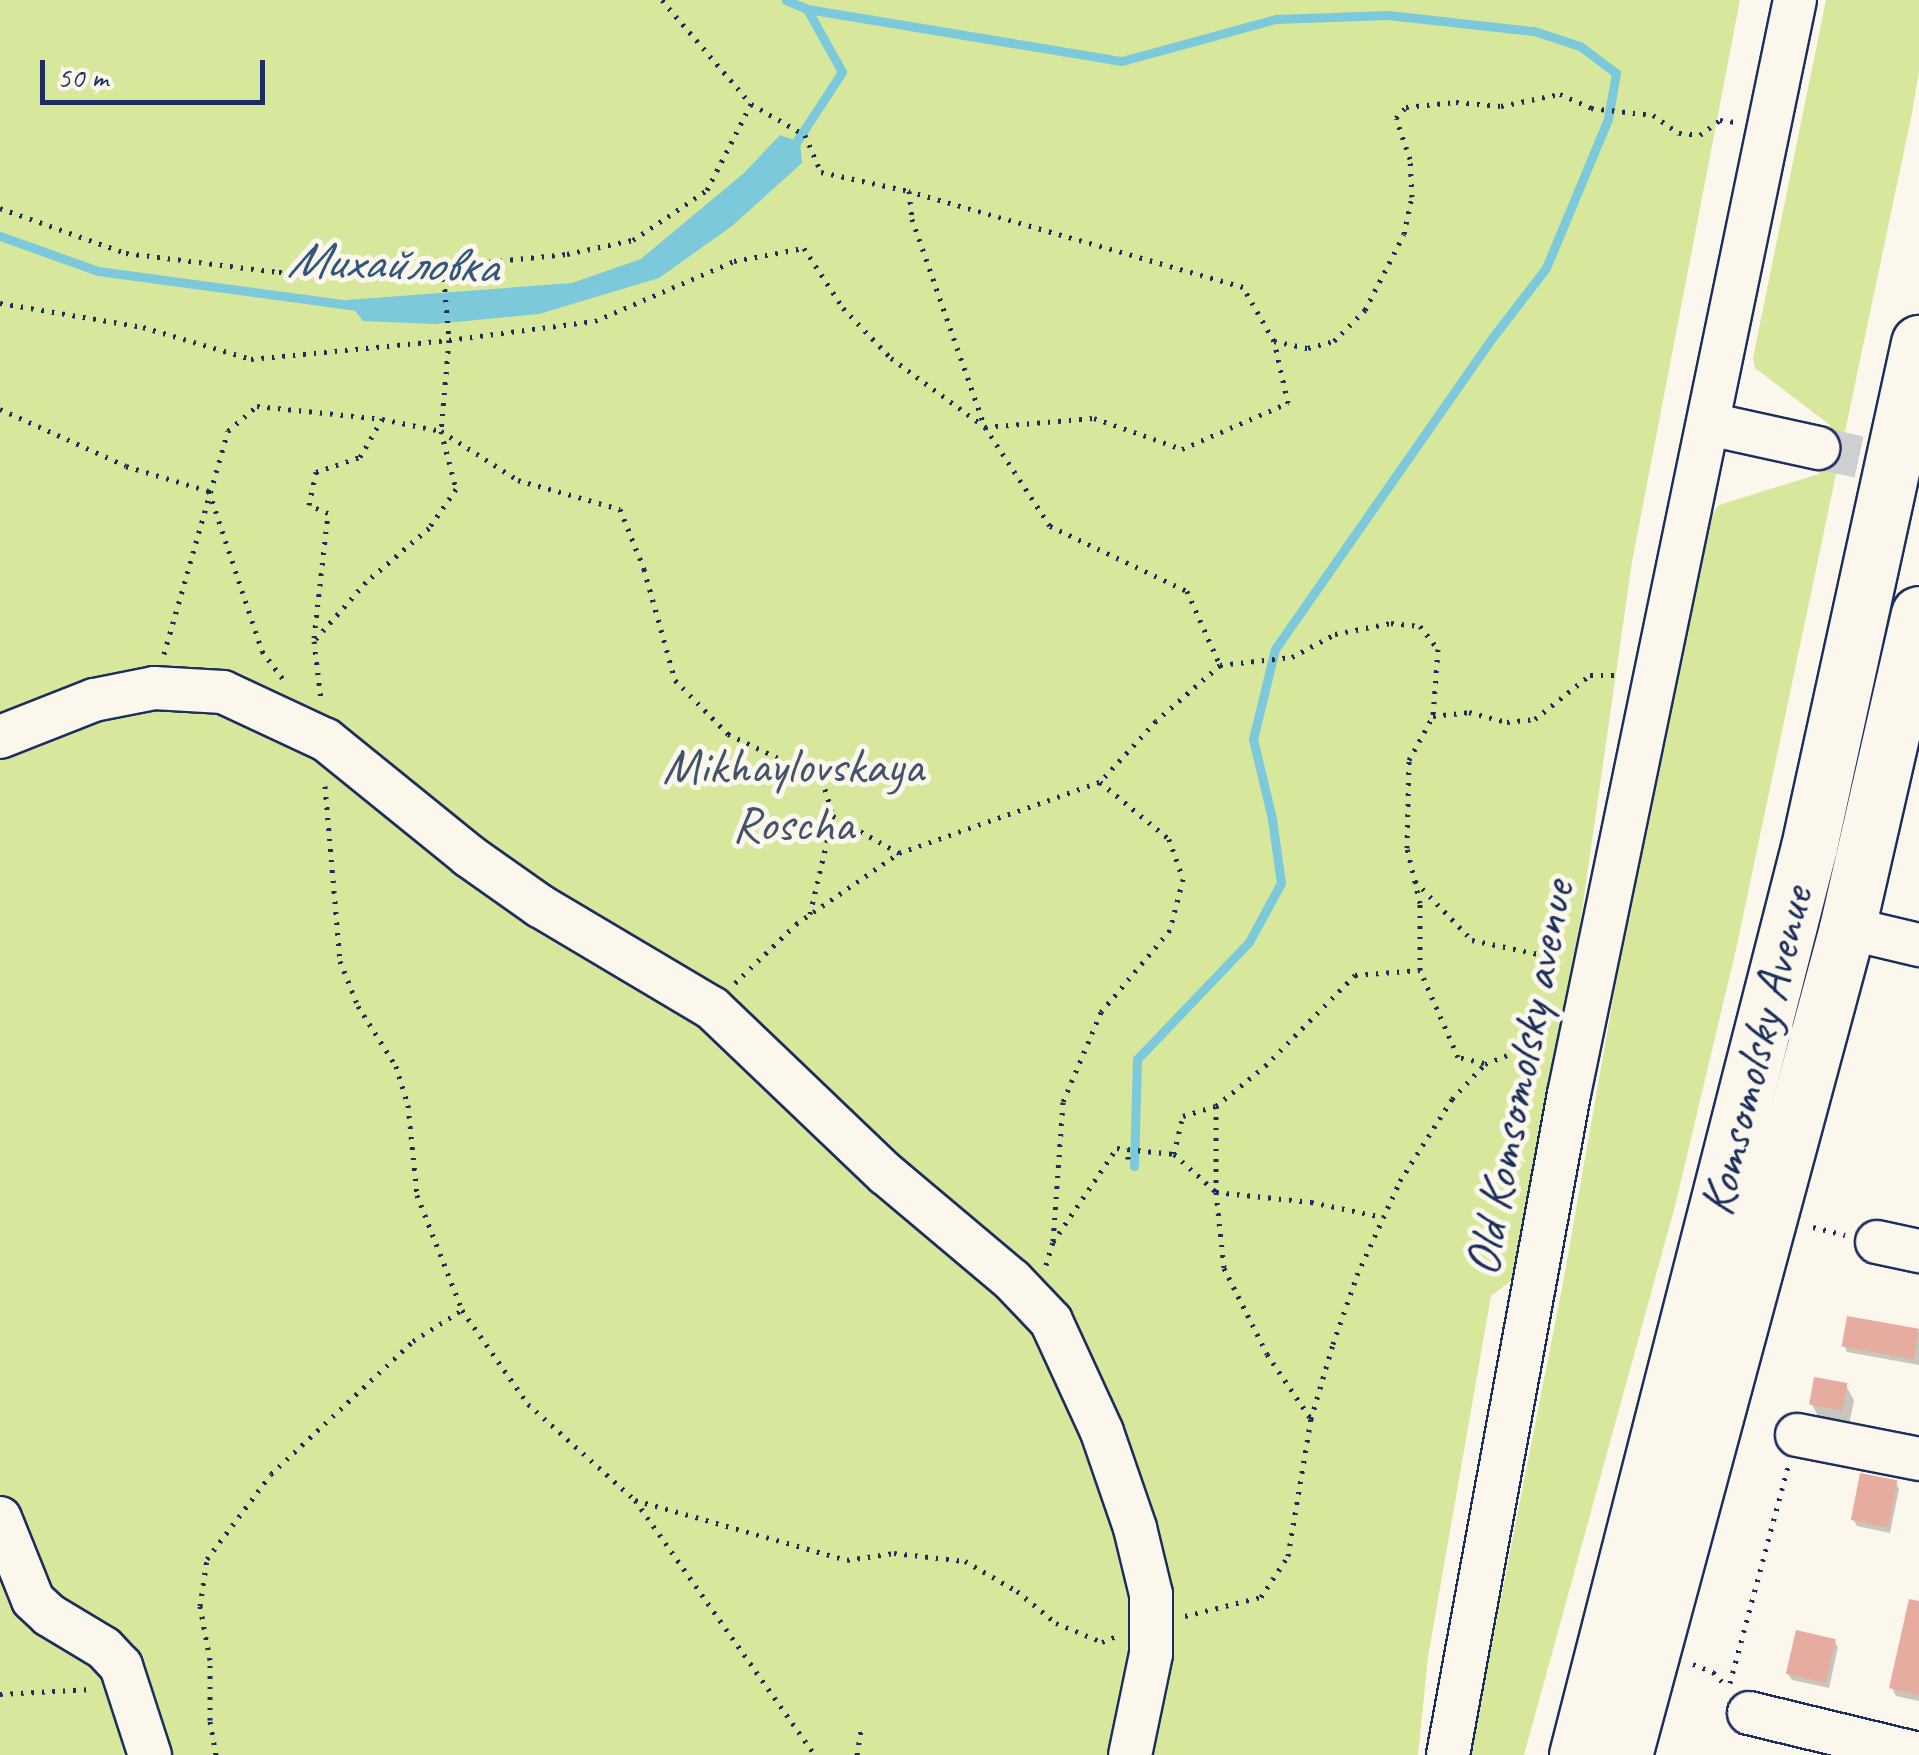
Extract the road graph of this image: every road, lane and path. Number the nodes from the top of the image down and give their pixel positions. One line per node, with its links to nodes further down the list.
1 (662, 0): 3 (path)
2 (1795, 0): 14 (street, Old Komsomolsky avenue)
3 (751, 104): 5 (path); 7 (path)
4 (1720, 120): 10 (path)
5 (909, 191): 10 (path); 15 (path)
6 (0, 208): 7 (path)
7 (443, 268): 9 (path)
8 (0, 303): 9 (path)
9 (449, 340): 15 (path); 16 (path)
10 (1274, 341): 15 (path)
11 (1919, 344): 68 (main road, Komsomolsky Avenue)
12 (0, 409): 18 (path)
13 (382, 419): 16 (path); 18 (path); 20 (path)
14 (1708, 424): 17 (street); 38 (street, Old Komsomolsky avenue)
15 (985, 427): 21 (path)
16 (441, 432): 20 (path); 29 (path)
17 (1818, 448)
18 (209, 490): 23 (path); 24 (path)
19 (1919, 614): 33 (main road, Komsomolsky Avenue)
20 (314, 641): 27 (path)
21 (1220, 664): 25 (path); 28 (path)
22 (1634, 674): 25 (path)
23 (284, 680)
24 (154, 688): 26 (street); 27 (street)
25 (1433, 716): 31 (path)
26 (0, 737)
27 (326, 740): 37 (street); 50 (path)
28 (1100, 782): 30 (path); 46 (path)
29 (833, 816): 30 (path); 32 (path)
30 (899, 853): 32 (path)
31 (1414, 880): 35 (path); 36 (path)
32 (810, 914): 37 (path)
33 (1847, 928): 34 (street); 69 (main road, Komsomolsky Avenue)
34 (1919, 944)
35 (1574, 962)
36 (1420, 970): 39 (path); 40 (path)
37 (712, 1008): 49 (street)
38 (1580, 1039): 39 (path); 67 (street, Old Komsomolsky avenue)
39 (1485, 1064): 45 (path)
40 (1216, 1106): 42 (path); 44 (path)
41 (1128, 1148): 42 (path); 43 (path); 46 (path)
42 (1174, 1154): 44 (path)
43 (1128, 1160)
44 (1216, 1192): 45 (path); 51 (path)
45 (1383, 1217): 51 (path)
46 (1053, 1242): 49 (path)
47 (1877, 1242): 48 (street)
48 (1919, 1251)
49 (1040, 1307): 56 (street)
50 (462, 1310): 54 (path); 63 (path)
51 (1310, 1419): 56 (path)
52 (1797, 1435): 53 (street); 59 (path)
53 (1919, 1459)
54 (635, 1500): 56 (path); 64 (path)
55 (0, 1518): 57 (street)
56 (1153, 1624): 66 (street)
57 (130, 1691): 58 (path); 62 (street)
58 (0, 1694)
59 (1738, 1701): 61 (street)
60 (862, 1725): 65 (path)
61 (1919, 1754)
62 (150, 1755)
63 (216, 1755)
64 (815, 1755)
65 (857, 1755)
66 (1130, 1755)
67 (1448, 1755)
68 (1578, 1755)
69 (1624, 1755)

